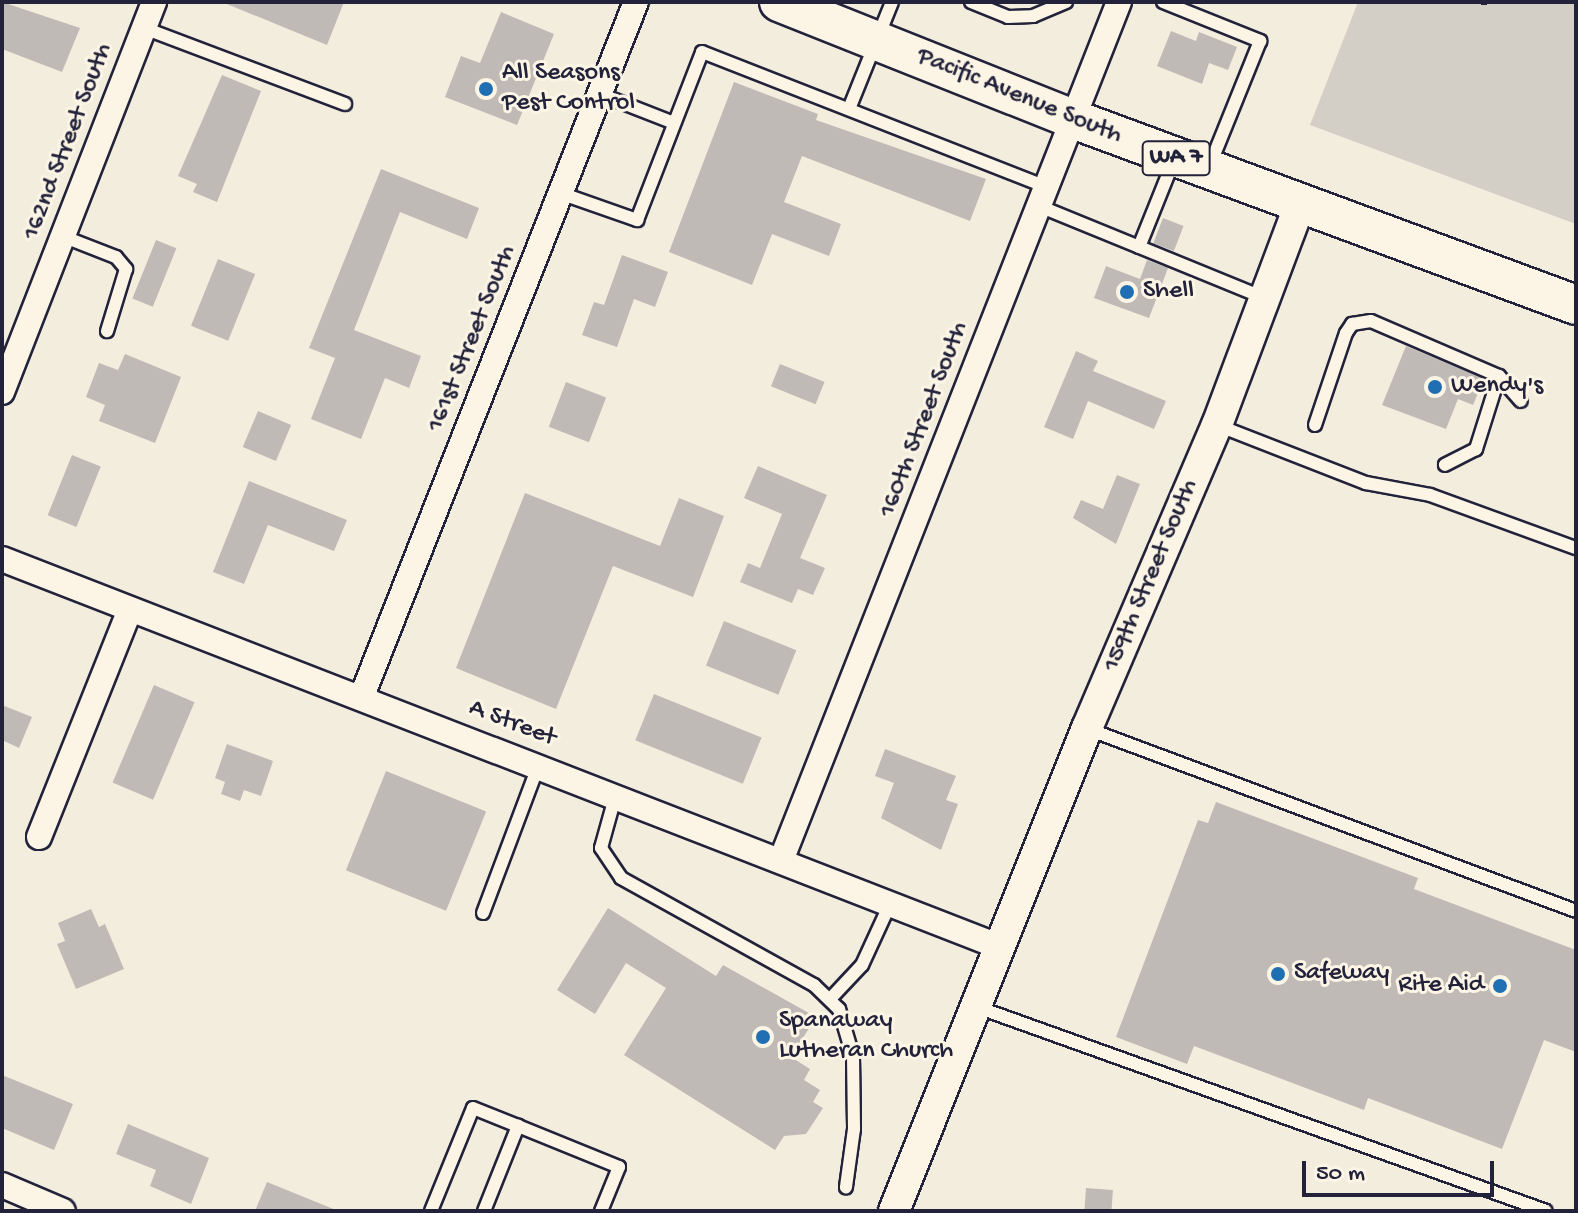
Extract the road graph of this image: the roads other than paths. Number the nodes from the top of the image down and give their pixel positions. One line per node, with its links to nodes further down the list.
1 (154, 2): 9 (street, 162nd Street South)
2 (636, 2): 11 (street, 161st Street South)
3 (779, 2): 10 (main road, Pacific Avenue South / WA 7)
4 (892, 2): 10 (lane)
5 (971, 2): 6 (lane)
6 (1066, 2)
7 (1119, 2): 14 (street, 160th Street South)
8 (1163, 2): 16 (lane)
9 (144, 28): 12 (lane); 20 (street, 162nd Street South)
10 (877, 40): 13 (lane); 14 (main road, Pacific Avenue South / WA 7)
11 (600, 94): 15 (lane); 17 (street, 161st Street South)
12 (345, 104)
13 (849, 109): 15 (lane); 18 (lane)
14 (1073, 119): 16 (main road, Pacific Avenue South / WA 7); 18 (street, 160th Street South)
15 (674, 123): 17 (lane)
16 (1191, 164): 19 (main road, Pacific Avenue South / WA 7); 21 (lane)
17 (560, 193): 34 (street, 161st Street South)
18 (1043, 196): 21 (lane); 39 (street, 160th Street South)
19 (1300, 204): 22 (street, 159th Street South); 23 (main road, Pacific Avenue South / WA 7)
20 (62, 236): 24 (lane); 26 (street, 162nd Street South)
21 (1139, 247): 22 (lane)
22 (1265, 298): 28 (street, 159th Street South)
23 (1576, 305)
24 (107, 331)
25 (1499, 376): 27 (lane); 29 (lane); 30 (lane)
26 (2, 392)
27 (1521, 401)
28 (1217, 425): 31 (lane); 35 (street, 159th Street South)
29 (1315, 425)
30 (1445, 465)
31 (1576, 548)
32 (2, 559): 33 (street, A Street)
33 (130, 610): 34 (street, A Street); 38 (street)
34 (362, 696): 36 (street, A Street)
35 (1087, 728): 41 (lane); 43 (street, 159th Street South)
36 (539, 764): 37 (street, A Street); 42 (lane)
37 (616, 794): 39 (street, A Street); 44 (lane)
38 (39, 837)
39 (782, 858): 40 (street, A Street)
40 (891, 902): 43 (street, A Street); 44 (lane)
41 (1576, 911)
42 (483, 913)
43 (1000, 947): 45 (street, 159th Street South)
44 (831, 998): 48 (lane)
45 (976, 1007): 53 (street, 159th Street South); 54 (lane)
46 (518, 1126): 50 (lane); 51 (lane); 52 (lane)
47 (2, 1185): 49 (street)
48 (846, 1187)
49 (58, 1210)
50 (431, 1211)
51 (484, 1211)
52 (601, 1211)
53 (894, 1211)
54 (1546, 1211)

